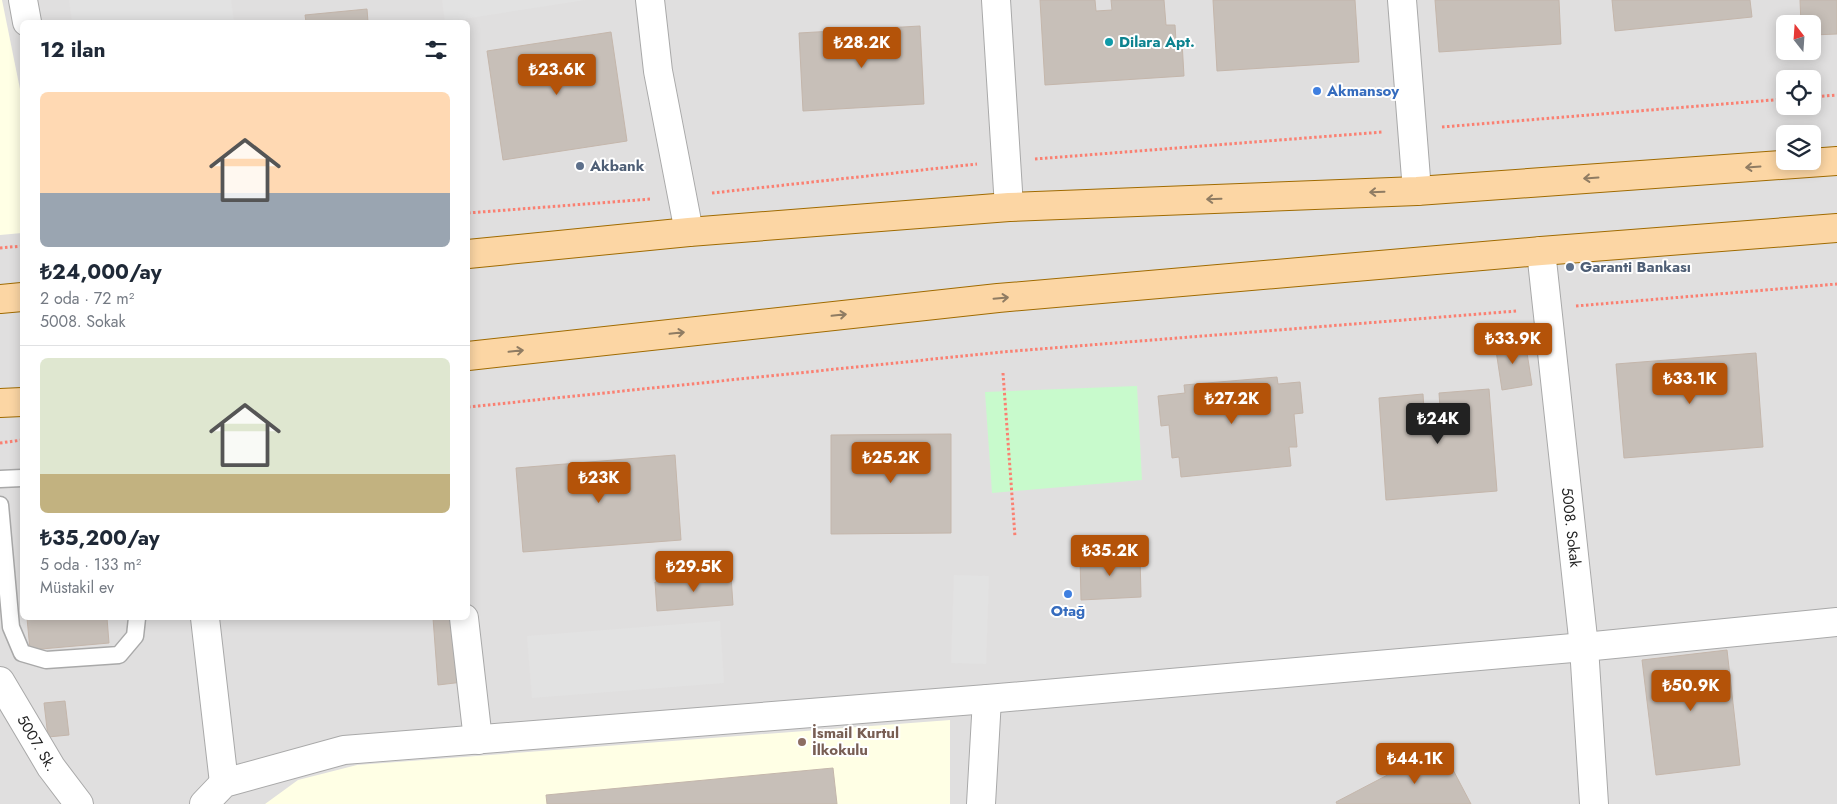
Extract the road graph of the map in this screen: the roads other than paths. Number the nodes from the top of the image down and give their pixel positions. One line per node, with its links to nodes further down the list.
1 (23, 0): 5 (street)
2 (650, 0): 10 (street)
3 (996, 0): 8 (street)
4 (1402, 0): 7 (street)
5 (27, 20)
6 (1837, 161): 7 (main road, one-way to 7)
7 (1417, 190): 8 (main road, one-way to 8)
8 (1009, 207): 10 (main road)
9 (1837, 228): 11 (main road)
10 (689, 232): 12 (main road)
11 (1541, 251): 15 (main road, one-way to 11); 25 (street, 5008. Sokak)
12 (470, 254)
13 (20, 297): 14 (main road)
14 (0, 298)
15 (470, 356)
16 (20, 402): 17 (main road)
17 (0, 403)
18 (20, 478): 19 (lane)
19 (0, 479)
20 (0, 505): 21 (lane)
21 (137, 620)
22 (205, 620): 29 (street)
23 (464, 620): 28 (street)
24 (1837, 622): 25 (street)
25 (1584, 647): 27 (street); 33 (street, 5008. Sokak)
26 (0, 681): 30 (street, 5007. Sk.)
27 (987, 699): 28 (street); 32 (street)
28 (478, 740): 29 (street)
29 (224, 782): 31 (street)
30 (79, 804)
31 (204, 804)
32 (981, 804)
33 (1594, 804)

